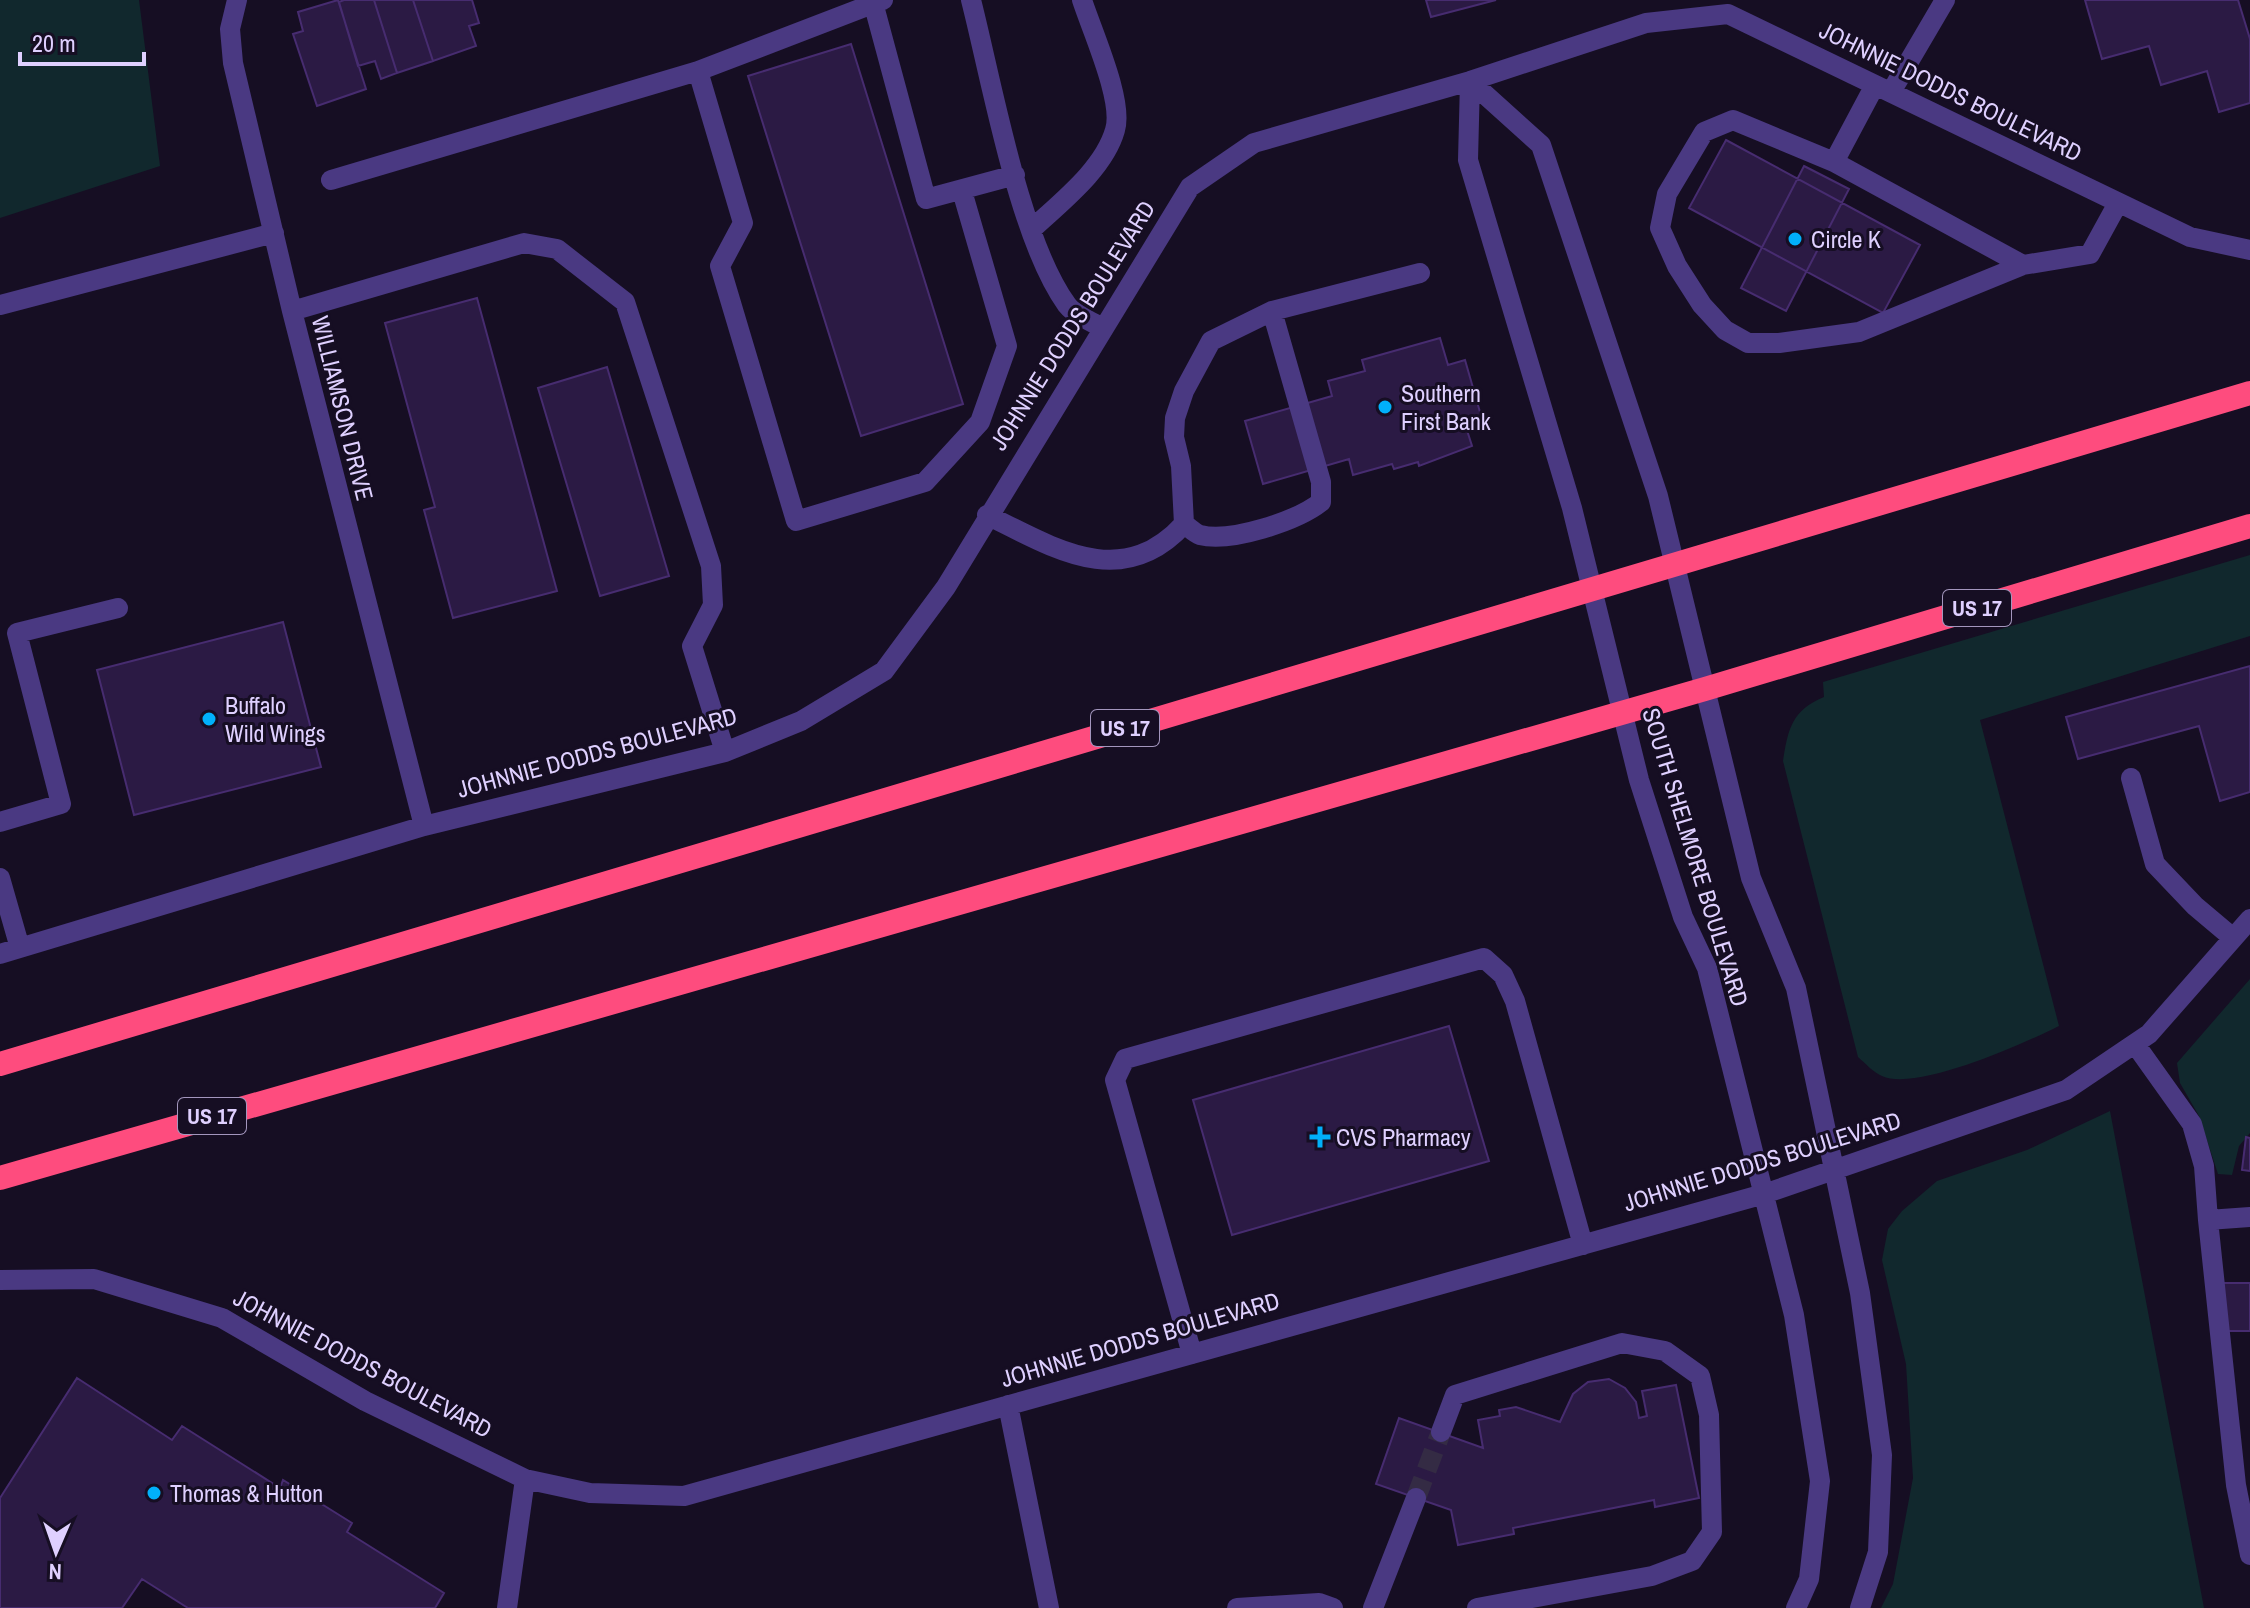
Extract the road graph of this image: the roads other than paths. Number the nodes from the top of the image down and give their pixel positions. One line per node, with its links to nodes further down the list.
1 (237, 0): 15 (street, WILLIAMSON DRIVE)
2 (971, 0): 10 (street)
3 (1082, 0): 14 (street)
4 (1945, 0): 8 (street)
5 (878, 3): 6 (street); 12 (street)
6 (698, 71): 11 (street); 12 (street)
7 (1470, 81): 8 (street, JOHNNIE DODDS BOULEVARD); 22 (street, JOHNNIE DODDS BOULEVARD); 27 (street); 28 (street, SOUTH SHELMORE BOULEVARD)
8 (1883, 89): 9 (street); 13 (street, JOHNNIE DODDS BOULEVARD)
9 (1834, 162): 17 (street); 17 (street)
10 (1015, 175): 12 (street); 14 (street)
11 (331, 180)
12 (962, 191)
13 (2118, 203): 16 (street, JOHNNIE DODDS BOULEVARD); 17 (street)
14 (1032, 229): 22 (street)
15 (274, 233): 19 (street); 20 (street, WILLIAMSON DRIVE)
16 (2250, 250)
17 (2023, 265)
18 (1420, 273): 21 (street)
19 (0, 305)
20 (292, 311): 32 (street); 35 (street, WILLIAMSON DRIVE)
21 (1272, 311): 25 (street); 25 (street)
22 (1103, 328): 24 (street, JOHNNIE DODDS BOULEVARD)
23 (2250, 393): 27 (highway, US 17)
24 (987, 515): 25 (street); 32 (street, JOHNNIE DODDS BOULEVARD)
25 (1184, 524)
26 (2250, 526): 30 (highway, US 17)
27 (1674, 565): 28 (highway, US 17); 30 (street)
28 (1592, 589): 31 (street, SOUTH SHELMORE BOULEVARD); 42 (highway, US 17)
29 (118, 608): 34 (street)
30 (1705, 689): 31 (highway, US 17); 43 (street)
31 (1622, 712): 44 (highway, US 17); 45 (street, SOUTH SHELMORE BOULEVARD)
32 (725, 752): 35 (street, JOHNNIE DODDS BOULEVARD)
33 (2131, 778): 38 (street)
34 (0, 822)
35 (424, 826): 39 (street, JOHNNIE DODDS BOULEVARD)
36 (0, 878): 39 (street)
37 (2250, 919): 38 (street, JOHNNIE DODDS BOULEVARD)
38 (2233, 938): 41 (street, JOHNNIE DODDS BOULEVARD)
39 (20, 948): 40 (street, JOHNNIE DODDS BOULEVARD)
40 (0, 954)
41 (2135, 1044): 43 (street, JOHNNIE DODDS BOULEVARD); 47 (street)
42 (0, 1064)
43 (1835, 1172): 45 (street, JOHNNIE DODDS BOULEVARD); 64 (street)
44 (0, 1178)
45 (1764, 1194): 48 (street, JOHNNIE DODDS BOULEVARD); 63 (street, SOUTH SHELMORE BOULEVARD)
46 (2250, 1217): 47 (street)
47 (2208, 1220): 55 (street)
48 (1583, 1245): 50 (street, JOHNNIE DODDS BOULEVARD); 50 (street)
49 (0, 1280): 53 (street, JOHNNIE DODDS BOULEVARD)
50 (1192, 1354): 51 (street, JOHNNIE DODDS BOULEVARD)
51 (1008, 1405): 53 (street, JOHNNIE DODDS BOULEVARD); 58 (street)
52 (1441, 1432): 56 (street)
53 (525, 1479): 57 (street)
54 (1416, 1498): 61 (street)
55 (2250, 1555)
56 (1538, 1603): 62 (street)
57 (507, 1608)
58 (1049, 1608)
59 (1237, 1608): 60 (street)
60 (1333, 1608)
61 (1373, 1608)
62 (1477, 1608)
63 (1796, 1608)
64 (1860, 1608)

